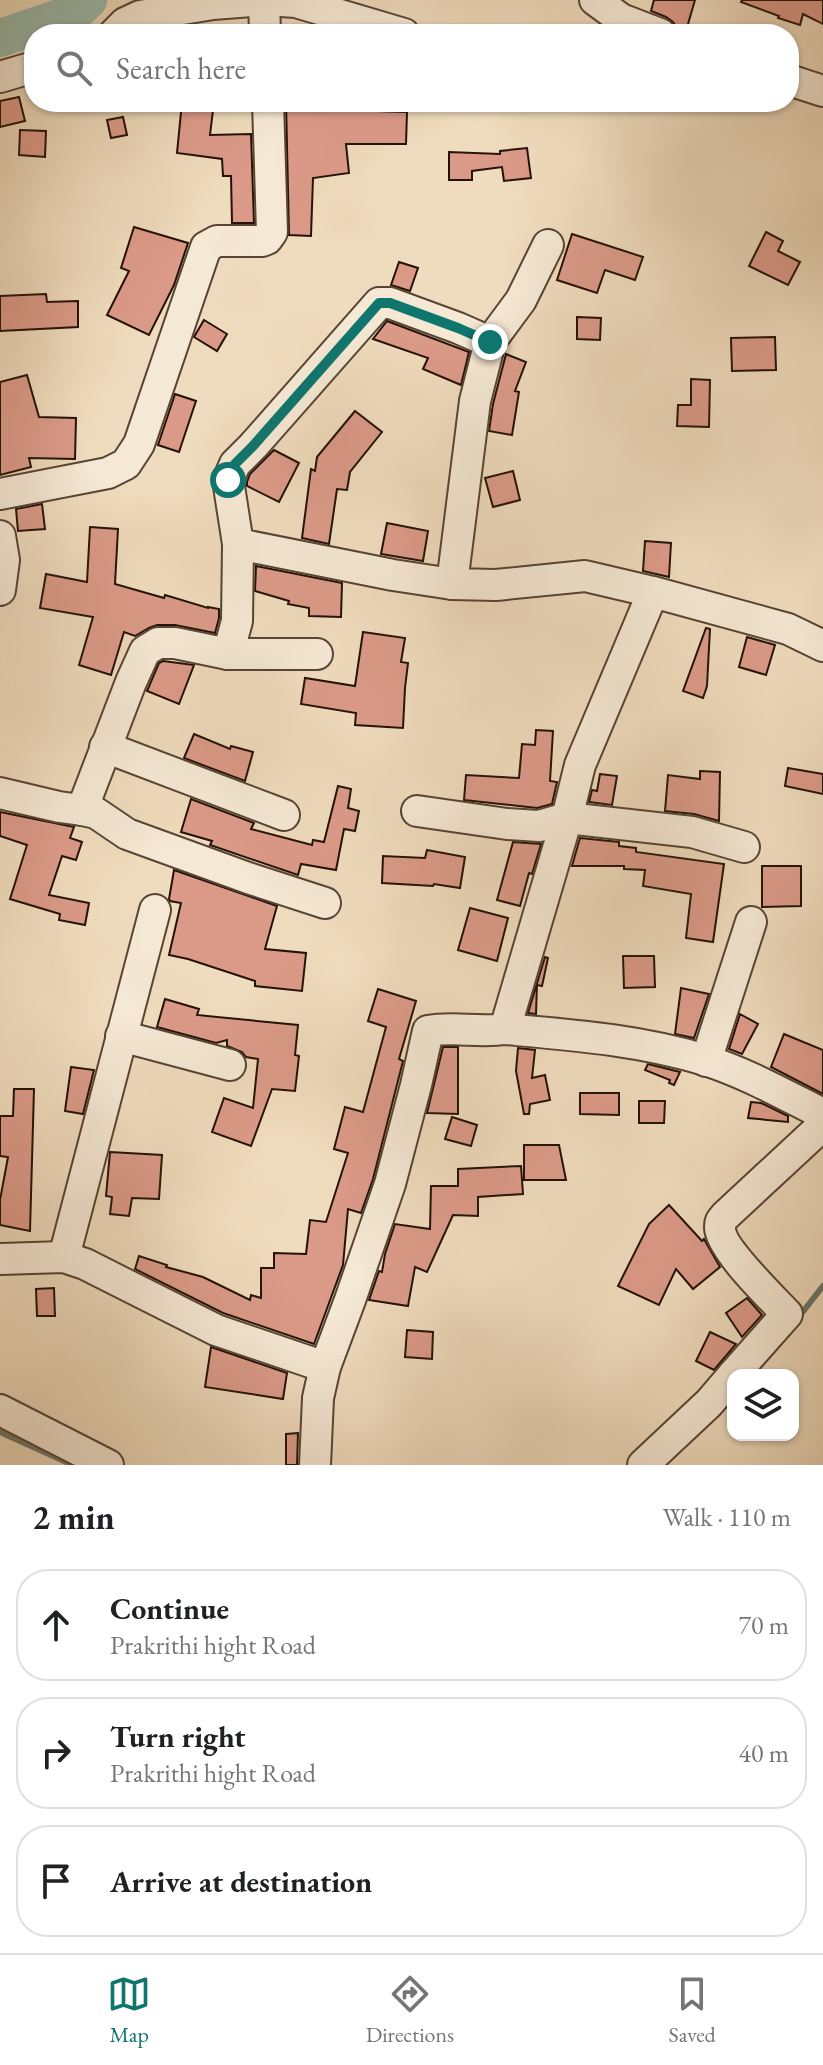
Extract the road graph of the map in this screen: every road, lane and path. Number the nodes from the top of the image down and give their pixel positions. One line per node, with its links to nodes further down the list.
1 (264, 0): 3 (street); 5 (street); 6 (street)
2 (595, 0): 4 (street)
3 (296, 1): 7 (street)
4 (625, 10): 8 (street)
5 (124, 24)
6 (265, 24)
7 (371, 24)
8 (645, 24)
9 (24, 70): 10 (street)
10 (0, 77)
11 (799, 83): 12 (street)
12 (823, 91)
13 (268, 112): 16 (street)
14 (548, 245): 15 (street)
15 (490, 342): 18 (street); 19 (street)
16 (0, 494)
17 (0, 536): 20 (street)
18 (238, 544): 19 (street); 23 (street)
19 (452, 584): 21 (street)
20 (0, 590)
21 (653, 592): 22 (street); 30 (street)
22 (823, 646)
23 (228, 654): 24 (street); 25 (street)
24 (317, 654)
25 (105, 747): 27 (street); 29 (street)
26 (0, 793): 27 (street)
27 (82, 810): 32 (street)
28 (417, 811): 30 (street)
29 (284, 815)
30 (567, 818): 31 (street); 35 (street)
31 (744, 847)
32 (325, 903)
33 (155, 910): 36 (street)
34 (751, 922): 37 (street)
35 (505, 1029): 37 (street); 43 (street)
36 (121, 1036): 38 (street); 41 (street)
37 (706, 1061): 39 (street)
38 (230, 1065)
39 (823, 1114)
40 (823, 1125): 44 (street)
41 (64, 1257): 42 (street); 43 (street)
42 (0, 1259)
43 (325, 1367): 48 (street)
44 (738, 1369)
45 (727, 1382): 49 (street)
46 (0, 1410): 47 (street)
47 (108, 1465)
48 (315, 1465)
49 (643, 1465)

